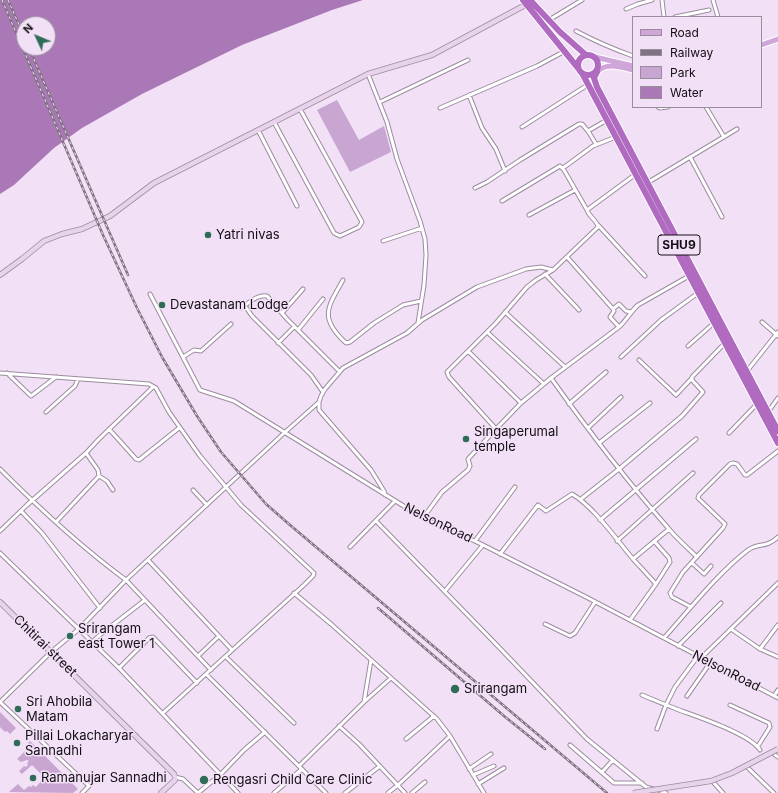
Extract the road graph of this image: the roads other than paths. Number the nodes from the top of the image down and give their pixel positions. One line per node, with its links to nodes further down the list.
1 (582, 0): 11 (street)
2 (652, 0): 6 (street)
3 (662, 0): 8 (street)
4 (712, 0): 10 (street)
5 (528, 1): 11 (highway); 15 (highway, SHU9); 24 (main road)
6 (626, 9)
7 (709, 10): 9 (street)
8 (664, 16)
9 (680, 16)
10 (718, 16)
11 (549, 20): 16 (highway)
12 (576, 31): 17 (street)
13 (778, 41): 14 (main road)
14 (762, 46)
15 (565, 51): 21 (highway, SHU9); 26 (street)
16 (586, 55): 18 (highway); 21 (highway)
17 (632, 56)
18 (595, 57): 20 (main road); 23 (highway, SHU9)
19 (468, 60): 27 (street)
20 (632, 66)
21 (580, 70): 23 (highway); 25 (highway, SHU9)
22 (632, 70): 23 (main road)
23 (597, 72): 43 (highway, SHU9)
24 (368, 74): 27 (street); 30 (main road)
25 (588, 84): 31 (highway, SHU9); 33 (street)
26 (469, 95): 28 (street); 42 (street)
27 (380, 102): 53 (street)
28 (440, 108)
29 (707, 108): 38 (street)
30 (300, 109): 32 (main road); 32 (street)
31 (607, 120): 36 (street); 37 (highway, SHU9)
32 (274, 122): 35 (main road)
33 (522, 127)
34 (737, 129): 38 (street)
35 (258, 130): 48 (street); 58 (main road)
36 (588, 131): 39 (street); 42 (street)
37 (616, 137): 39 (street); 43 (highway, SHU9)
38 (724, 137): 40 (street)
39 (596, 144): 41 (street)
40 (690, 157): 44 (street); 51 (street)
41 (563, 168): 46 (street); 47 (street)
42 (505, 171): 45 (street)
43 (638, 172): 44 (highway, SHU9); 49 (street); 60 (highway, SHU9)
44 (647, 183): 95 (highway, SHU9)
45 (475, 188)
46 (575, 190): 49 (street); 50 (street)
47 (502, 201)
48 (297, 206)
49 (587, 210): 52 (street)
50 (529, 215)
51 (722, 217)
52 (598, 225): 55 (street); 59 (street)
53 (422, 228): 54 (street); 66 (street)
54 (383, 241)
55 (567, 257): 56 (street); 69 (street)
56 (553, 270): 57 (street); 76 (street)
57 (545, 274): 70 (street); 71 (street)
58 (0, 275)
59 (645, 276)
60 (689, 276): 63 (highway, SHU9); 72 (street)
61 (343, 280): 66 (street)
62 (303, 289): 73 (street)
63 (698, 293): 74 (highway, SHU9); 88 (street)
64 (150, 294): 87 (street, NelsonRoad)
65 (322, 299): 80 (street)
66 (421, 301): 76 (street)
67 (239, 305): 68 (street)
68 (245, 306): 73 (street); 84 (street)
69 (613, 309): 72 (street); 79 (street)
70 (579, 310)
71 (505, 312): 81 (street); 90 (street)
72 (631, 312): 79 (street)
73 (282, 313): 78 (street)
74 (714, 322): 83 (highway, SHU9); 85 (street)
75 (762, 322): 82 (street)
76 (418, 323): 91 (street)
77 (231, 324): 87 (street)
78 (294, 326): 80 (street); 84 (street)
79 (619, 326): 90 (street)
80 (298, 330): 91 (street)
81 (487, 332): 86 (street); 100 (street)
82 (777, 334): 95 (street)
83 (725, 342): 95 (highway, SHU9); 98 (street)
84 (278, 343): 102 (street)
85 (688, 346)
86 (468, 351): 106 (street); 113 (street)
87 (183, 357): 116 (street, NelsonRoad)
88 (621, 357)
89 (639, 360): 98 (street)
90 (565, 367): 97 (street)
91 (339, 371): 102 (street)
92 (606, 372): 108 (street)
93 (0, 373): 94 (street)
94 (7, 373): 96 (street); 96 (street)
95 (745, 373): 109 (highway, SHU9)
96 (56, 377): 99 (street)
97 (550, 378): 100 (street); 108 (street)
98 (692, 378): 124 (street)
99 (78, 379): 101 (street); 110 (street)
100 (544, 384): 106 (street)
101 (153, 387): 111 (street); 114 (street)
102 (324, 392): 105 (street)
103 (621, 397): 112 (street)
104 (778, 398): 109 (street)
105 (319, 402): 116 (street); 132 (street)
106 (521, 403): 113 (street)
107 (650, 403): 119 (street)
108 (569, 404): 112 (street)
109 (763, 408): 115 (highway, SHU9); 117 (street); 120 (highway)
110 (46, 412)
111 (179, 428): 114 (street); 128 (street)
112 (588, 428): 119 (street)
113 (496, 429): 139 (street)
114 (108, 430): 122 (street)
115 (778, 431)
116 (284, 432): 128 (street); 132 (street, NelsonRoad)
117 (729, 433)
118 (696, 439): 131 (street)
119 (599, 443): 124 (street)
120 (778, 443)
121 (778, 451): 153 (street)
122 (86, 453): 126 (street); 134 (street)
123 (0, 469): 134 (street)
124 (619, 469): 131 (street); 133 (street)
125 (693, 473): 137 (street)
126 (100, 476): 129 (street); 142 (street)
127 (515, 487): 146 (street)
128 (226, 488): 136 (street); 162 (street)
129 (113, 490)
130 (193, 490): 136 (street)
131 (635, 490): 137 (street); 140 (street)
132 (385, 495): 135 (street, NelsonRoad)
133 (581, 499): 140 (street); 152 (street)
134 (32, 500): 138 (street); 142 (street)
135 (395, 501): 139 (street, NelsonRoad); 141 (street)
136 (207, 505): 155 (street)
137 (652, 509): 143 (street); 147 (street)
138 (21, 511): 144 (street); 168 (street)
139 (423, 518): 146 (street, NelsonRoad)
140 (600, 520): 147 (street)
141 (376, 521): 150 (street); 161 (street)
142 (56, 522): 158 (street)
143 (669, 529): 148 (street); 153 (street)
144 (0, 531)
145 (778, 537): 167 (street)
146 (475, 541): 149 (street, NelsonRoad)
147 (617, 541): 154 (street)
148 (654, 541): 154 (street); 160 (street)
149 (482, 545): 152 (street, NelsonRoad); 161 (street)
150 (350, 547)
151 (0, 553): 172 (street)
152 (500, 554): 165 (street, NelsonRoad)
153 (697, 557): 156 (street)
154 (633, 559): 160 (street)
155 (148, 560): 158 (street); 174 (street)
156 (692, 563): 157 (street); 167 (street)
157 (711, 566)
158 (126, 580): 163 (street); 168 (street)
159 (778, 583): 173 (street)
160 (656, 584): 169 (street)
161 (445, 591): 213 (street)
162 (294, 593): 179 (street); 185 (street)
163 (145, 600): 176 (street); 181 (street)
164 (0, 602): 180 (main road, Chitirai street)
165 (595, 602): 169 (street, NelsonRoad); 170 (street)
166 (721, 603): 177 (street)
167 (692, 607): 175 (street)
168 (100, 608): 172 (street)
169 (630, 620): 175 (street, NelsonRoad)
170 (545, 624)
171 (778, 625): 178 (street)
172 (79, 629): 176 (street); 180 (street)
173 (731, 630): 178 (street); 183 (street)
174 (219, 636): 179 (street); 181 (street)
175 (664, 638): 177 (street, NelsonRoad)
176 (92, 642): 187 (street)
177 (678, 646): 183 (street, NelsonRoad)
178 (760, 649): 184 (street)
179 (232, 650): 182 (street)
180 (51, 652): 196 (street); 224 (main road, Chitirai street)
181 (198, 656): 188 (street)
182 (226, 657): 188 (street); 202 (street)
183 (699, 657): 186 (street, NelsonRoad); 198 (street)
184 (778, 657)
185 (371, 660): 190 (street); 197 (street)
186 (710, 663): 194 (street); 195 (street, NelsonRoad)
187 (119, 668): 191 (street); 200 (street)
188 (211, 670): 189 (street)
189 (206, 674): 191 (street); 205 (street)
190 (391, 678): 197 (street); 201 (street)
191 (197, 683): 200 (street)
192 (778, 690): 195 (street)
193 (642, 695): 198 (street)
194 (687, 696)
195 (776, 697)
196 (0, 702): 231 (street)
197 (364, 702): 203 (street)
198 (666, 705): 204 (street); 209 (street)
199 (730, 705): 209 (street)
200 (163, 713): 222 (street)
201 (434, 716): 206 (street); 207 (street)
202 (294, 722)
203 (339, 726): 214 (street); 215 (street)
204 (657, 729)
205 (265, 732): 214 (street); 222 (street)
206 (450, 736): 220 (street); 229 (street)
207 (406, 739)
208 (570, 745): 221 (street)
209 (758, 746): 210 (street)
210 (760, 750)
211 (778, 750): 242 (main road, bridge)
212 (491, 754): 220 (street)
213 (613, 760): 221 (street); 226 (street)
214 (299, 766): 219 (street)
215 (380, 766): 229 (street); 237 (street)
216 (494, 766): 223 (street)
217 (504, 768): 227 (street)
218 (748, 768): 244 (street)
219 (302, 769): 235 (street); 236 (street)
220 (469, 769): 223 (street)
221 (602, 772): 226 (street)
222 (221, 774): 233 (street); 234 (street)
223 (473, 775): 227 (street)
224 (176, 777): 232 (main road); 233 (street)
225 (425, 782): 240 (street)
226 (642, 783): 230 (street)
227 (478, 784): 241 (street)
228 (714, 784): 243 (street)
229 (398, 786): 238 (street); 239 (street)
230 (665, 792)
231 (82, 793)
232 (161, 793)
233 (198, 793)
234 (238, 793)
235 (274, 793)
236 (326, 793)
237 (345, 793)
238 (388, 793)
239 (405, 793)
240 (412, 793)
241 (484, 793)
242 (633, 793)
243 (723, 793)
244 (774, 793)

